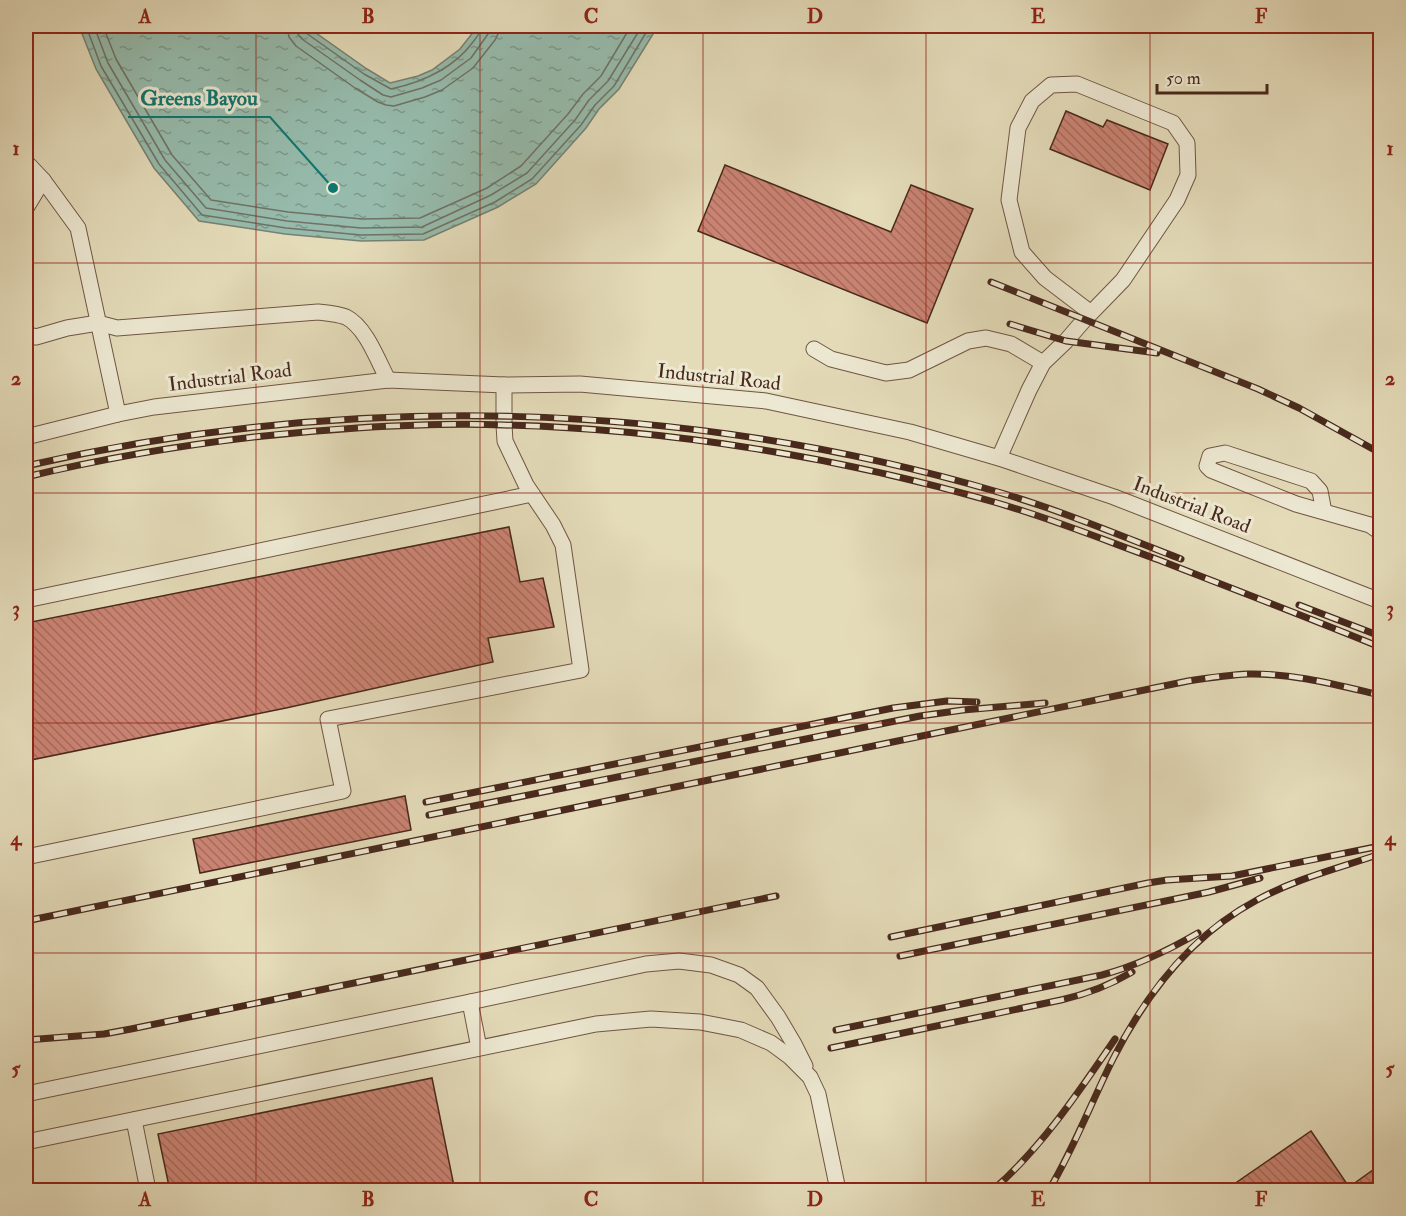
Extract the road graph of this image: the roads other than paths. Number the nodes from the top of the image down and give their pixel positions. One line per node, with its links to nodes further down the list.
1 (26, 162): 2 (street)
2 (43, 180): 3 (street); 5 (street)
3 (26, 208)
4 (1091, 313): 4 (street); 8 (street)
5 (98, 323): 6 (street); 9 (street); 11 (street)
6 (26, 334)
7 (814, 349): 8 (street)
8 (1043, 363): 13 (street)
9 (388, 380): 10 (street, Industrial Road); 11 (street, Industrial Road)
10 (504, 385): 13 (street, Industrial Road); 14 (street)
11 (118, 414): 12 (street, Industrial Road)
12 (26, 437)
13 (999, 458): 18 (street, Industrial Road)
14 (532, 494): 17 (street); 19 (street)
15 (1324, 512): 15 (street); 16 (street)
16 (1380, 532)
17 (26, 600)
18 (1380, 601)
19 (26, 857)
20 (470, 1002): 21 (street); 22 (street); 23 (street)
21 (479, 1048): 22 (street); 24 (street)
22 (810, 1077): 27 (street)
23 (26, 1094)
24 (134, 1120): 25 (street); 26 (street)
25 (26, 1142)
26 (148, 1191)
27 (838, 1191)

